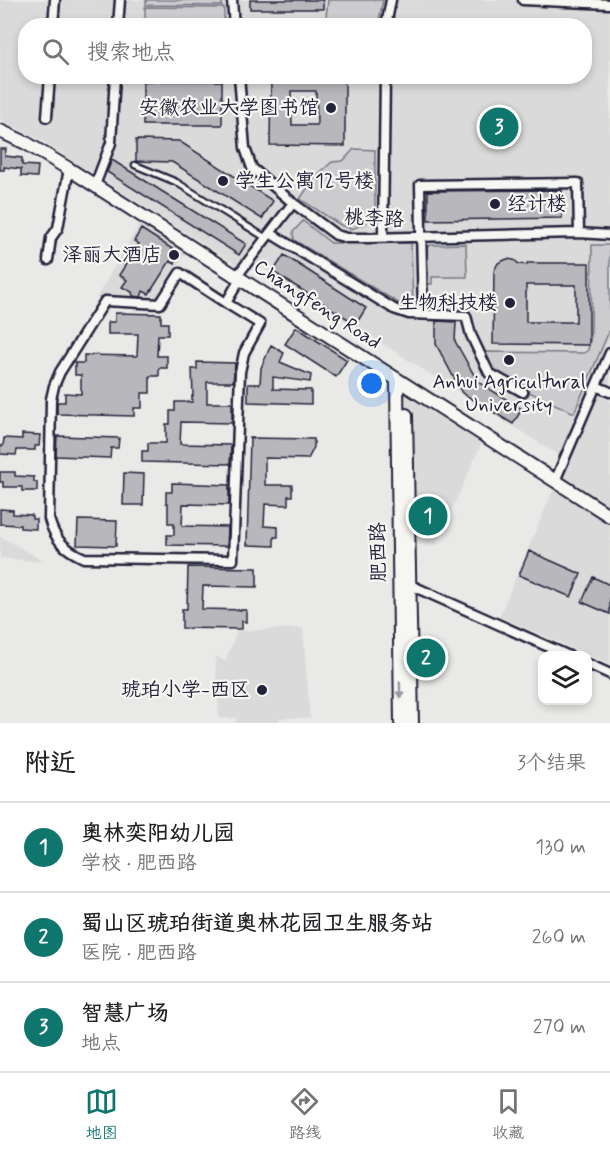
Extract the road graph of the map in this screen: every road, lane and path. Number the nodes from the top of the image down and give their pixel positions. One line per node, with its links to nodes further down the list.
1 (55, 0): 8 (street)
2 (120, 0): 9 (street)
3 (232, 0): 10 (street)
4 (391, 0): 11 (street)
5 (523, 0): 6 (street)
6 (555, 1): 7 (street)
7 (610, 4)
8 (54, 18)
9 (119, 18)
10 (233, 18)
11 (388, 18)
12 (49, 84): 16 (street)
13 (115, 84): 21 (street)
14 (240, 84): 22 (street, 桃李路)
15 (385, 84): 26 (street)
16 (47, 117)
17 (0, 124): 21 (main road, Changfeng Road)
18 (0, 131): 20 (main road, Changfeng Road)
19 (135, 165): 25 (lane)
20 (69, 169): 28 (street); 29 (main road, Changfeng Road)
21 (97, 180): 29 (main road, Changfeng Road)
22 (293, 203): 25 (street); 26 (street, 桃李路)
23 (579, 233): 24 (street, 桃李路); 27 (street, 桃李路); 27 (street)
24 (610, 235)
25 (268, 236): 29 (street); 31 (street)
26 (383, 237): 27 (street, 桃李路)
27 (422, 237): 31 (street)
28 (48, 260)
29 (240, 276): 30 (street); 33 (main road, Changfeng Road); 37 (main road, Changfeng Road)
30 (226, 303): 30 (street)
31 (423, 314): 35 (street)
32 (610, 353): 34 (street)
33 (401, 382): 37 (main road, Changfeng Road); 40 (main road, 肥西路)
34 (596, 386): 36 (street); 37 (street)
35 (523, 392)
36 (610, 392)
37 (557, 477): 38 (main road, Changfeng Road); 39 (main road, Changfeng Road)
38 (610, 508)
39 (610, 516)
40 (404, 583): 41 (street); 44 (main road, 肥西路, one-way to 44); 45 (main road, 肥西路)
41 (558, 651)
42 (592, 666): 43 (street)
43 (610, 674)
44 (401, 723)
45 (412, 723)

